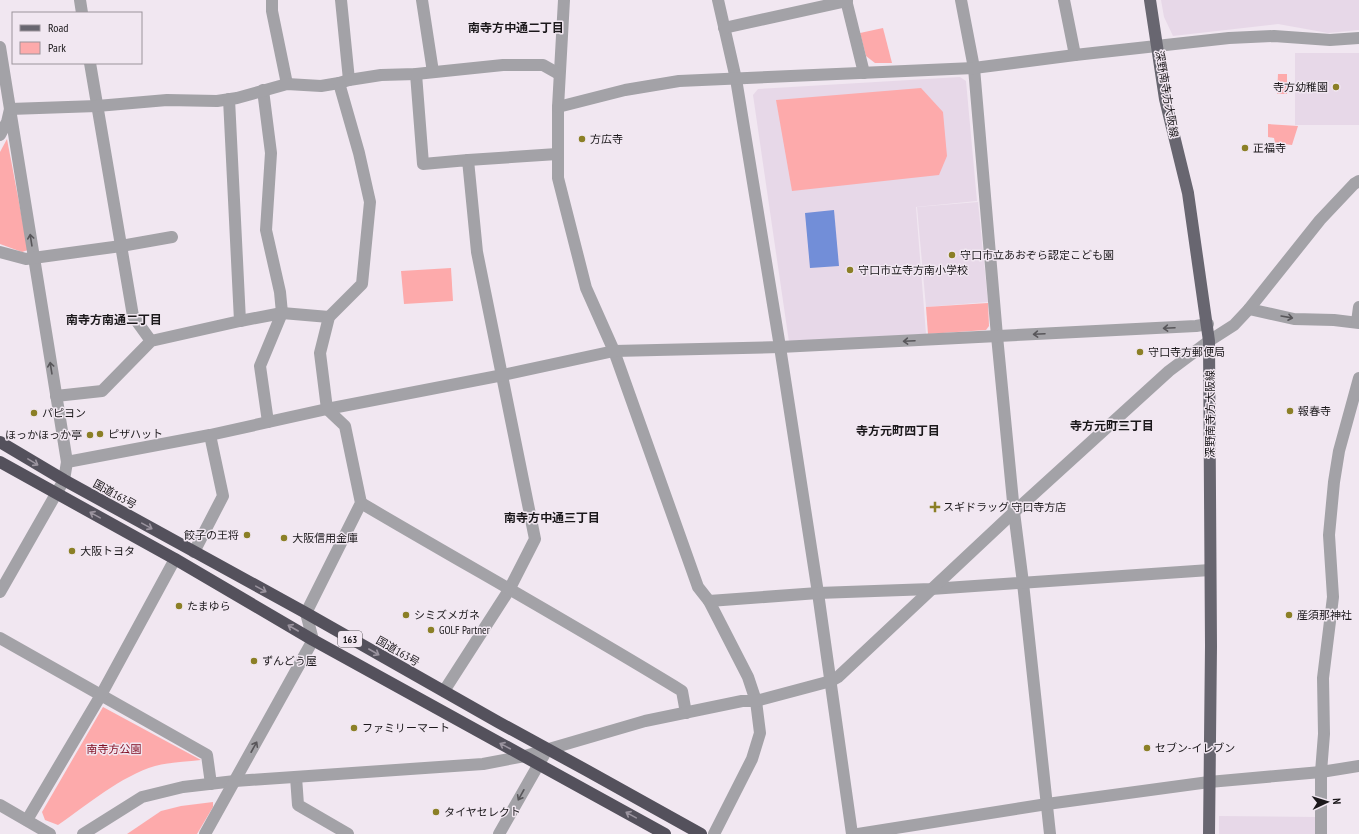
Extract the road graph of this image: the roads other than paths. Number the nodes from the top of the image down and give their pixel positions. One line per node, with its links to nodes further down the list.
1 (80, 0): 11 (street)
2 (272, 0): 25 (street)
3 (341, 0): 24 (street)
4 (422, 0): 19 (street)
5 (564, 0): 22 (street)
6 (718, 0): 12 (street)
7 (960, 0): 18 (street)
8 (1064, 0): 16 (street)
9 (1150, 0): 14 (main road, 深野南寺方大阪線)
10 (847, 1): 12 (street); 20 (street)
11 (82, 12)
12 (724, 28): 23 (street)
13 (1359, 38): 14 (street)
14 (1158, 46): 16 (street); 45 (main road, 深野南寺方大阪線)
15 (0, 47): 30 (street)
16 (1075, 55): 18 (street)
17 (90, 64): 28 (street)
18 (974, 68): 20 (street); 46 (street)
19 (433, 72): 21 (street); 22 (street)
20 (864, 73): 23 (street)
21 (416, 74): 24 (street); 33 (street)
22 (560, 74): 29 (street)
23 (736, 79): 29 (street); 49 (street)
24 (344, 81): 25 (street); 42 (street)
25 (287, 84): 26 (street)
26 (262, 90): 27 (street); 41 (street)
27 (229, 99): 28 (street); 43 (street)
28 (97, 106): 30 (street); 36 (street)
29 (558, 107): 32 (street)
30 (10, 109): 31 (street); 38 (street, one-way to 30)
31 (0, 135)
32 (558, 154): 33 (street); 50 (street)
33 (468, 160): 51 (street)
34 (1359, 181): 40 (street)
35 (172, 237): 36 (street)
36 (121, 246): 38 (street); 47 (street)
37 (0, 252): 38 (street)
38 (34, 258): 53 (street, one-way to 38)
39 (1359, 307): 44 (street)
40 (1249, 309): 44 (street, one-way to 44); 48 (street)
41 (282, 313): 42 (street); 43 (street); 55 (street)
42 (329, 317): 54 (street)
43 (240, 320): 47 (street)
44 (1358, 323)
45 (1208, 324): 46 (street, one-way to 46); 48 (main road, 深野南寺方大阪線)
46 (997, 336): 49 (street, one-way to 49); 63 (street)
47 (151, 341): 53 (street)
48 (1209, 341): 63 (street); 66 (main road, 深野南寺方大阪線)
49 (780, 346): 50 (street); 71 (street)
50 (614, 351): 51 (street); 72 (street)
51 (503, 375): 54 (street); 69 (street)
52 (1359, 378): 85 (street)
53 (56, 396): 59 (street)
54 (327, 409): 55 (street); 62 (street)
55 (268, 422): 56 (street)
56 (210, 436): 59 (street); 64 (street)
57 (0, 442): 60 (highway, 国道163号 / 163, one-way to 60)
58 (0, 462): 61 (highway, 163)
59 (67, 462): 60 (street)
60 (64, 480): 61 (street); 64 (highway, 国道163号 / 163, one-way to 64)
61 (56, 494): 65 (highway, 163, one-way to 61); 70 (street)
62 (361, 503): 69 (street); 73 (street)
63 (1014, 512): 67 (street); 68 (street)
64 (194, 552): 73 (highway, 国道163号 / 163, one-way to 73)
65 (175, 559): 75 (highway, 163, one-way to 65); 78 (street)
66 (1210, 570): 67 (street); 88 (main road, 深野南寺方大阪線)
67 (1023, 582): 68 (street); 90 (street)
68 (932, 589): 71 (street); 76 (street)
69 (508, 590): 77 (street); 80 (street)
70 (0, 592)
71 (818, 593): 72 (street); 76 (street)
72 (709, 601): 79 (street)
73 (306, 613): 75 (street); 77 (highway, 国道163号 / 163, one-way to 77)
74 (0, 638): 78 (street)
75 (313, 640): 82 (highway, 163, one-way to 75); 87 (street, one-way to 75)
76 (830, 680): 79 (street); 101 (street)
77 (444, 692): 81 (highway, 国道163号 / 163)
78 (101, 695): 89 (street); 92 (street)
79 (756, 701): 80 (street); 100 (street)
80 (686, 713): 81 (street)
81 (548, 749): 82 (street); 83 (street); 99 (highway, 国道163号 / 163)
82 (524, 756): 83 (highway, 163); 86 (street)
83 (539, 764): 97 (street, one-way to 97); 98 (highway, 163, one-way to 83)
84 (1359, 766): 85 (street)
85 (1321, 772): 88 (street); 105 (street)
86 (296, 777): 87 (street); 96 (street)
87 (235, 781): 89 (street); 95 (street)
88 (1209, 782): 90 (street); 104 (main road, 深野南寺方大阪線)
89 (211, 784): 94 (street)
90 (1047, 804): 102 (street); 103 (street)
91 (0, 805): 92 (street)
92 (27, 820): 93 (street)
93 (50, 834)
94 (83, 834)
95 (205, 834)
96 (348, 834)
97 (499, 834)
98 (665, 834)
99 (701, 834)
100 (714, 834)
101 (852, 834)
102 (858, 834)
103 (1050, 834)
104 (1209, 834)
105 (1321, 834)

